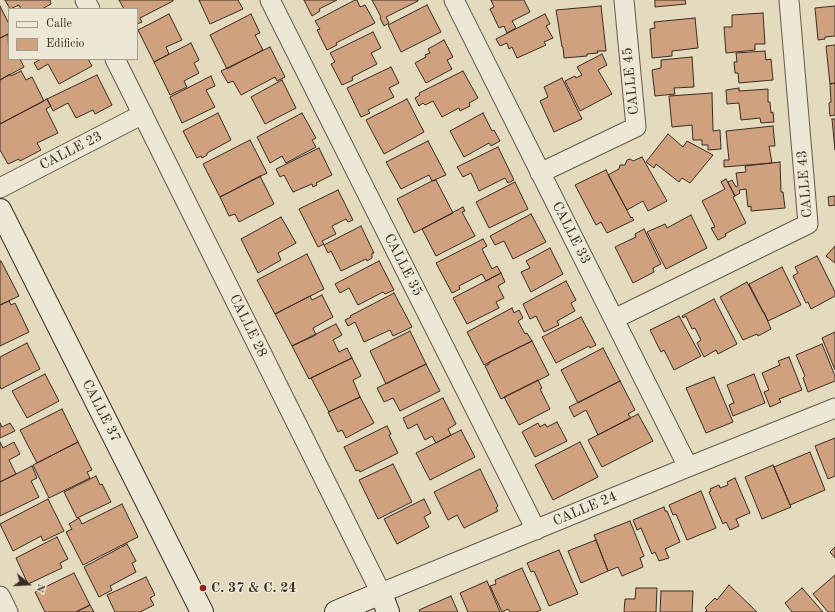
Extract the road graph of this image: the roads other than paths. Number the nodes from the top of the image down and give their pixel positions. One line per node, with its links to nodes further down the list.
1 (270, 0): 13 (street, CALLE 35)
2 (454, 0): 7 (street, CALLE 33)
3 (624, 0): 7 (street, CALLE 45)
4 (789, 0): 10 (street, CALLE 43)
5 (116, 60): 6 (street, CALLE 28)
6 (143, 114): 8 (street, CALLE 23); 15 (street, CALLE 28)
7 (540, 173): 10 (street, CALLE 33)
8 (0, 188)
9 (0, 210): 17 (street, CALLE 37)
10 (614, 320): 12 (street, CALLE 33)
11 (835, 408): 12 (street, CALLE 24)
12 (688, 466): 13 (street, CALLE 24)
13 (536, 530): 15 (street, CALLE 24)
14 (0, 596): 16 (street)
15 (385, 603): 18 (street, CALLE 24)
16 (8, 612)
17 (202, 612)
18 (336, 612)

